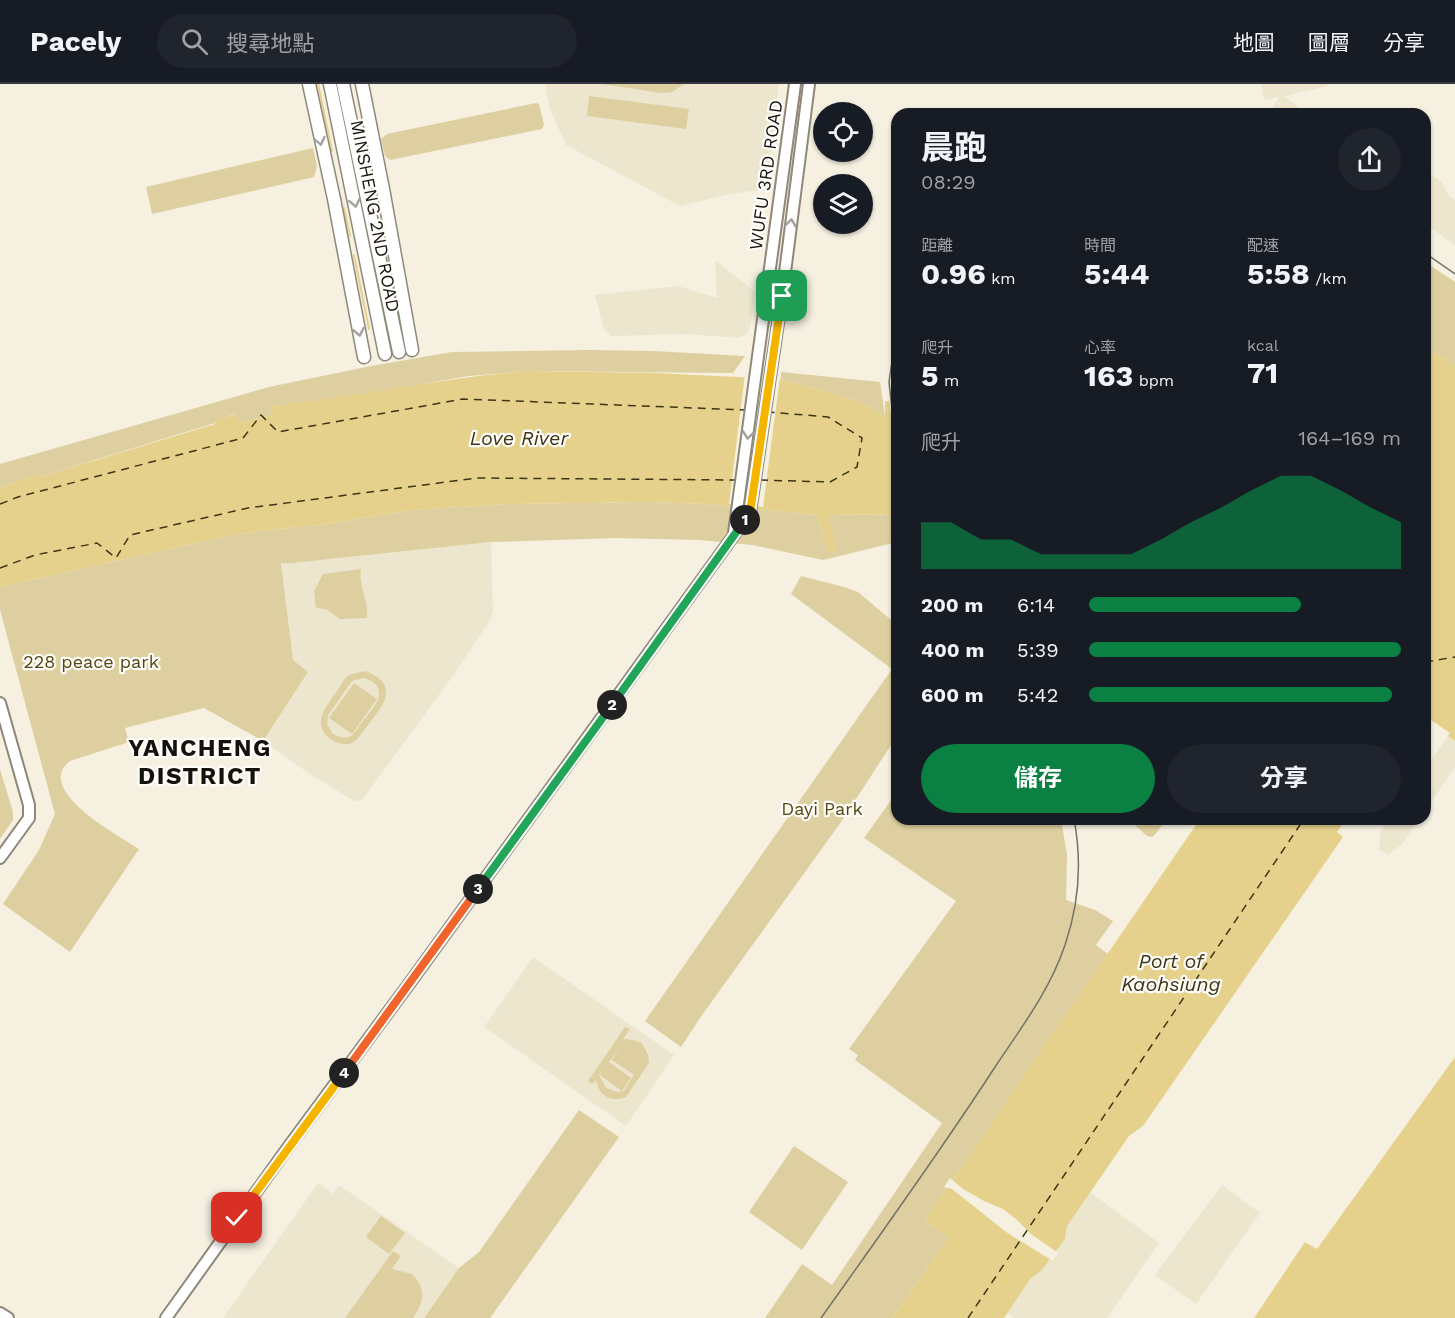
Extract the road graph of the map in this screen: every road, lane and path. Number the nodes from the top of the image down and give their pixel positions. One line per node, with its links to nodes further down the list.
1 (309, 84): 8 (main road, one-way to 8)
2 (330, 84): 7 (main road, MINSHENG 2ND ROAD, one-way to 7)
3 (343, 84): 4 (main road)
4 (362, 84)
5 (795, 84): 9 (street, WUFU 3RD ROAD, one-way to 9)
6 (809, 84): 9 (street, WUFU 3RD ROAD, one-way to 6)
7 (385, 354)
8 (364, 357)
9 (744, 512): 14 (street)
10 (0, 703): 11 (street)
11 (0, 858)
12 (0, 1312): 13 (street)
13 (8, 1318)
14 (166, 1318)

